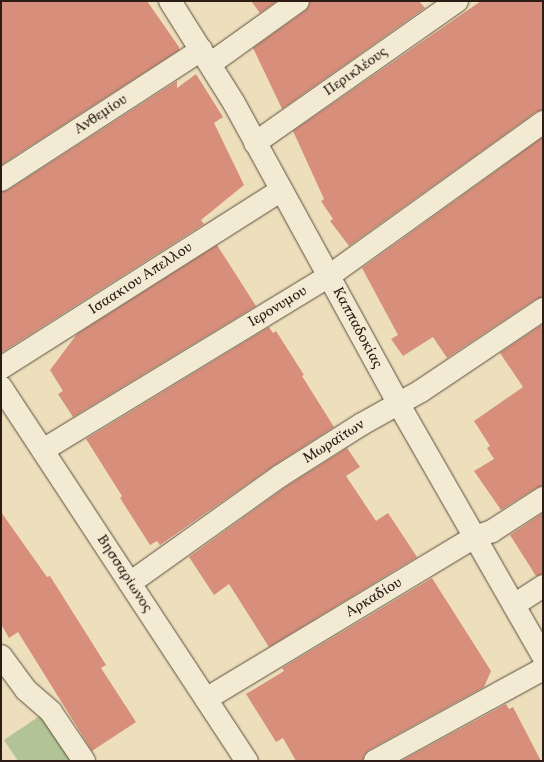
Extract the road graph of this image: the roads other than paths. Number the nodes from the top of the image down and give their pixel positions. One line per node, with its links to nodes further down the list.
1 (170, 1): 4 (street, Καππαδοκίας)
2 (298, 1): 4 (street, Ανθεμίου)
3 (457, 1): 6 (street, Περικλέους)
4 (205, 57): 6 (street, Καππαδοκίας); 7 (street, Ανθεμίου)
5 (543, 122): 9 (street, Ιερονυμου)
6 (256, 143): 8 (street, Καππαδοκίας)
7 (1, 180)
8 (281, 190): 9 (street, Καππαδοκίας); 11 (street, Ισαακιου Απελλου)
9 (329, 276): 13 (street, Καππαδοκίας); 14 (street, Ιερονυμου)
10 (543, 310): 13 (street, Μωραϊτων)
11 (1, 368)
12 (1, 387): 14 (street, Βησσαρίωνος)
13 (398, 403): 16 (street, Καππαδοκίας); 17 (street, Μωραϊτων)
14 (43, 450): 17 (street, Βησσαρίωνος)
15 (543, 498): 16 (street, Αρκαδίου)
16 (475, 537): 19 (street, Καππαδοκίας); 23 (street, Αρκαδίου)
17 (130, 583): 23 (street, Βησσαρίωνος)
18 (543, 586): 19 (street)
19 (514, 605): 20 (street, Καππαδοκίας)
20 (543, 656)
21 (3, 664): 24 (street)
22 (543, 669): 26 (street)
23 (206, 699): 25 (street, Βησσαρίωνος)
24 (84, 761)
25 (247, 761)
26 (375, 761)

